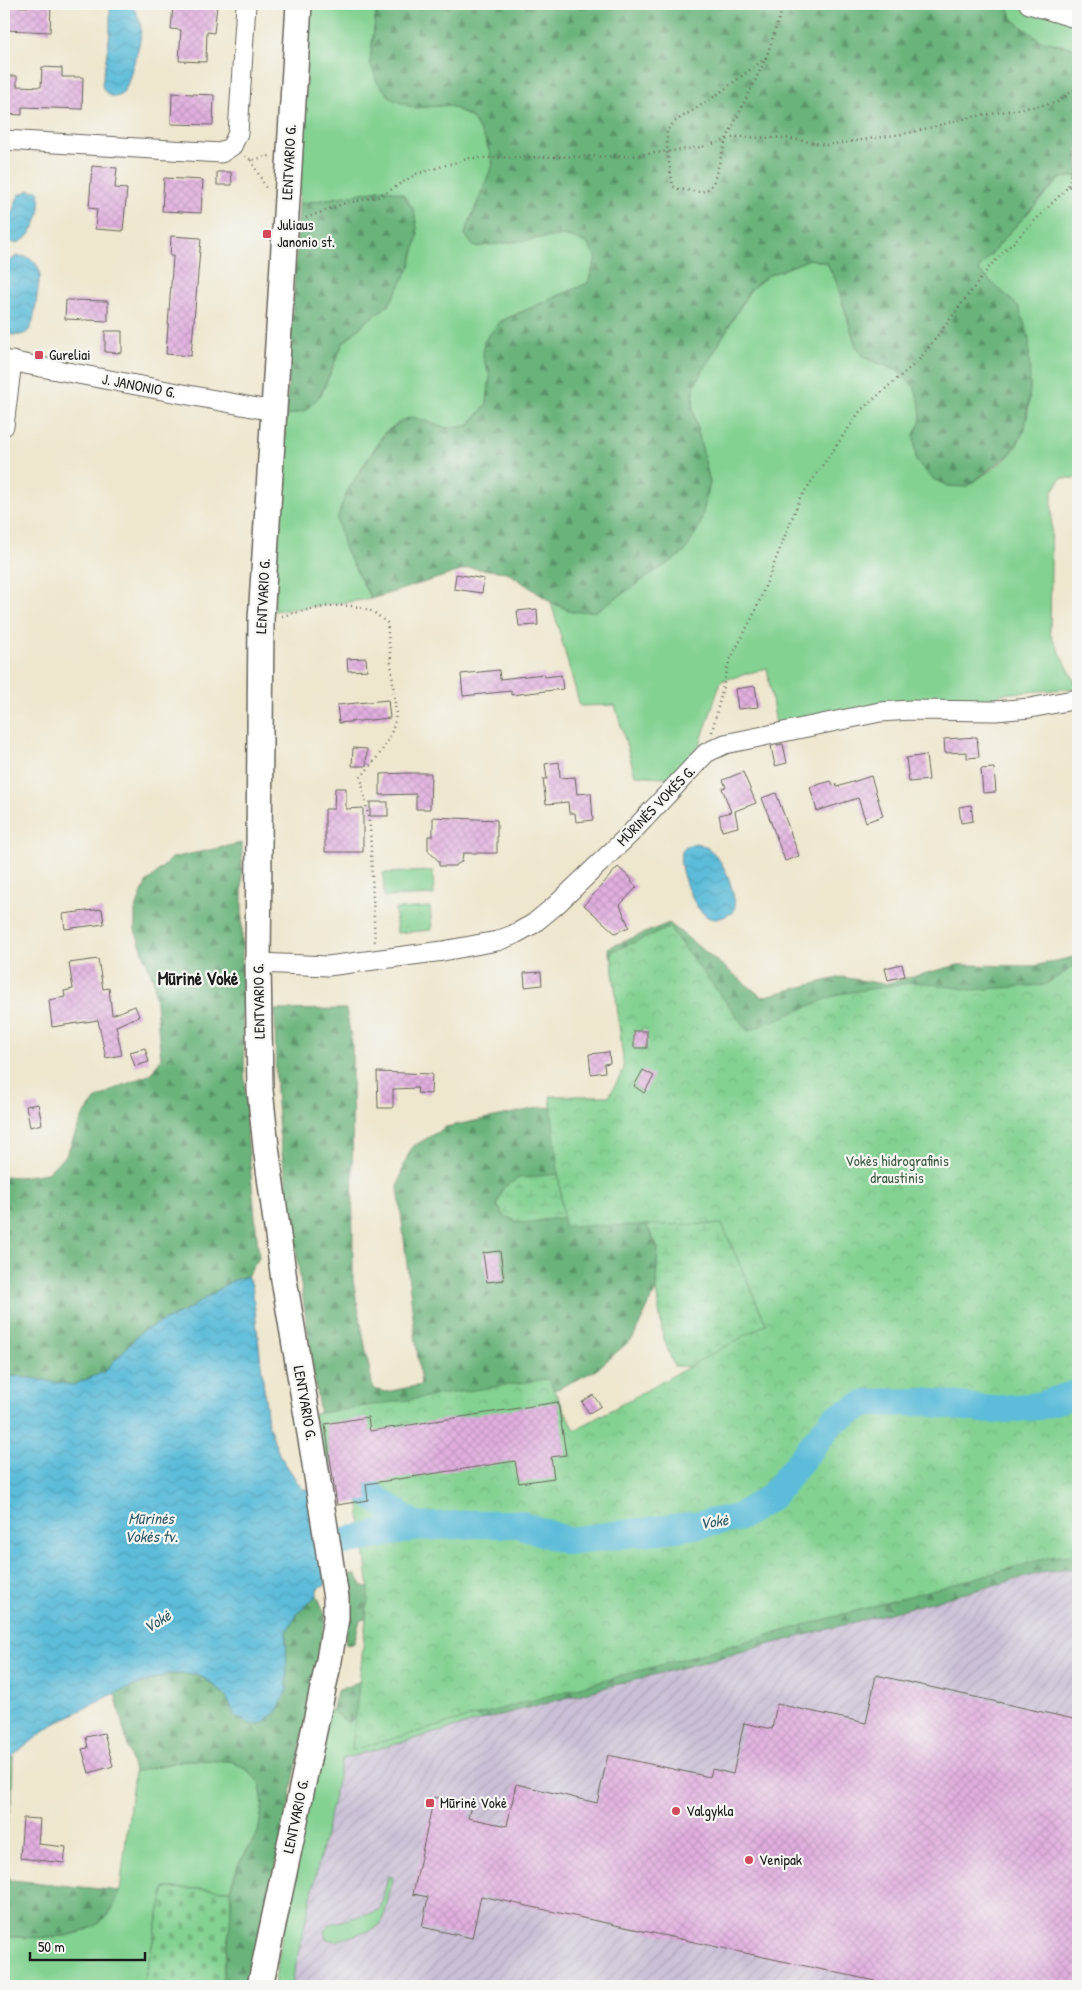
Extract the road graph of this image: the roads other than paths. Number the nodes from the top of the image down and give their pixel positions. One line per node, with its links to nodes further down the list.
1 (246, 4): 5 (street)
2 (298, 4): 7 (main road, LENTVARIO G.)
3 (1029, 4): 4 (street)
4 (1078, 19)
5 (4, 140)
6 (8, 361): 7 (street, J. JANONIO G.); 8 (street)
7 (274, 411): 10 (main road, LENTVARIO G.)
8 (4, 426)
9 (1078, 699): 10 (street, MŪRINĖS VOKĖS G.)
10 (258, 963): 11 (main road, LENTVARIO G.)
11 (260, 1986)

